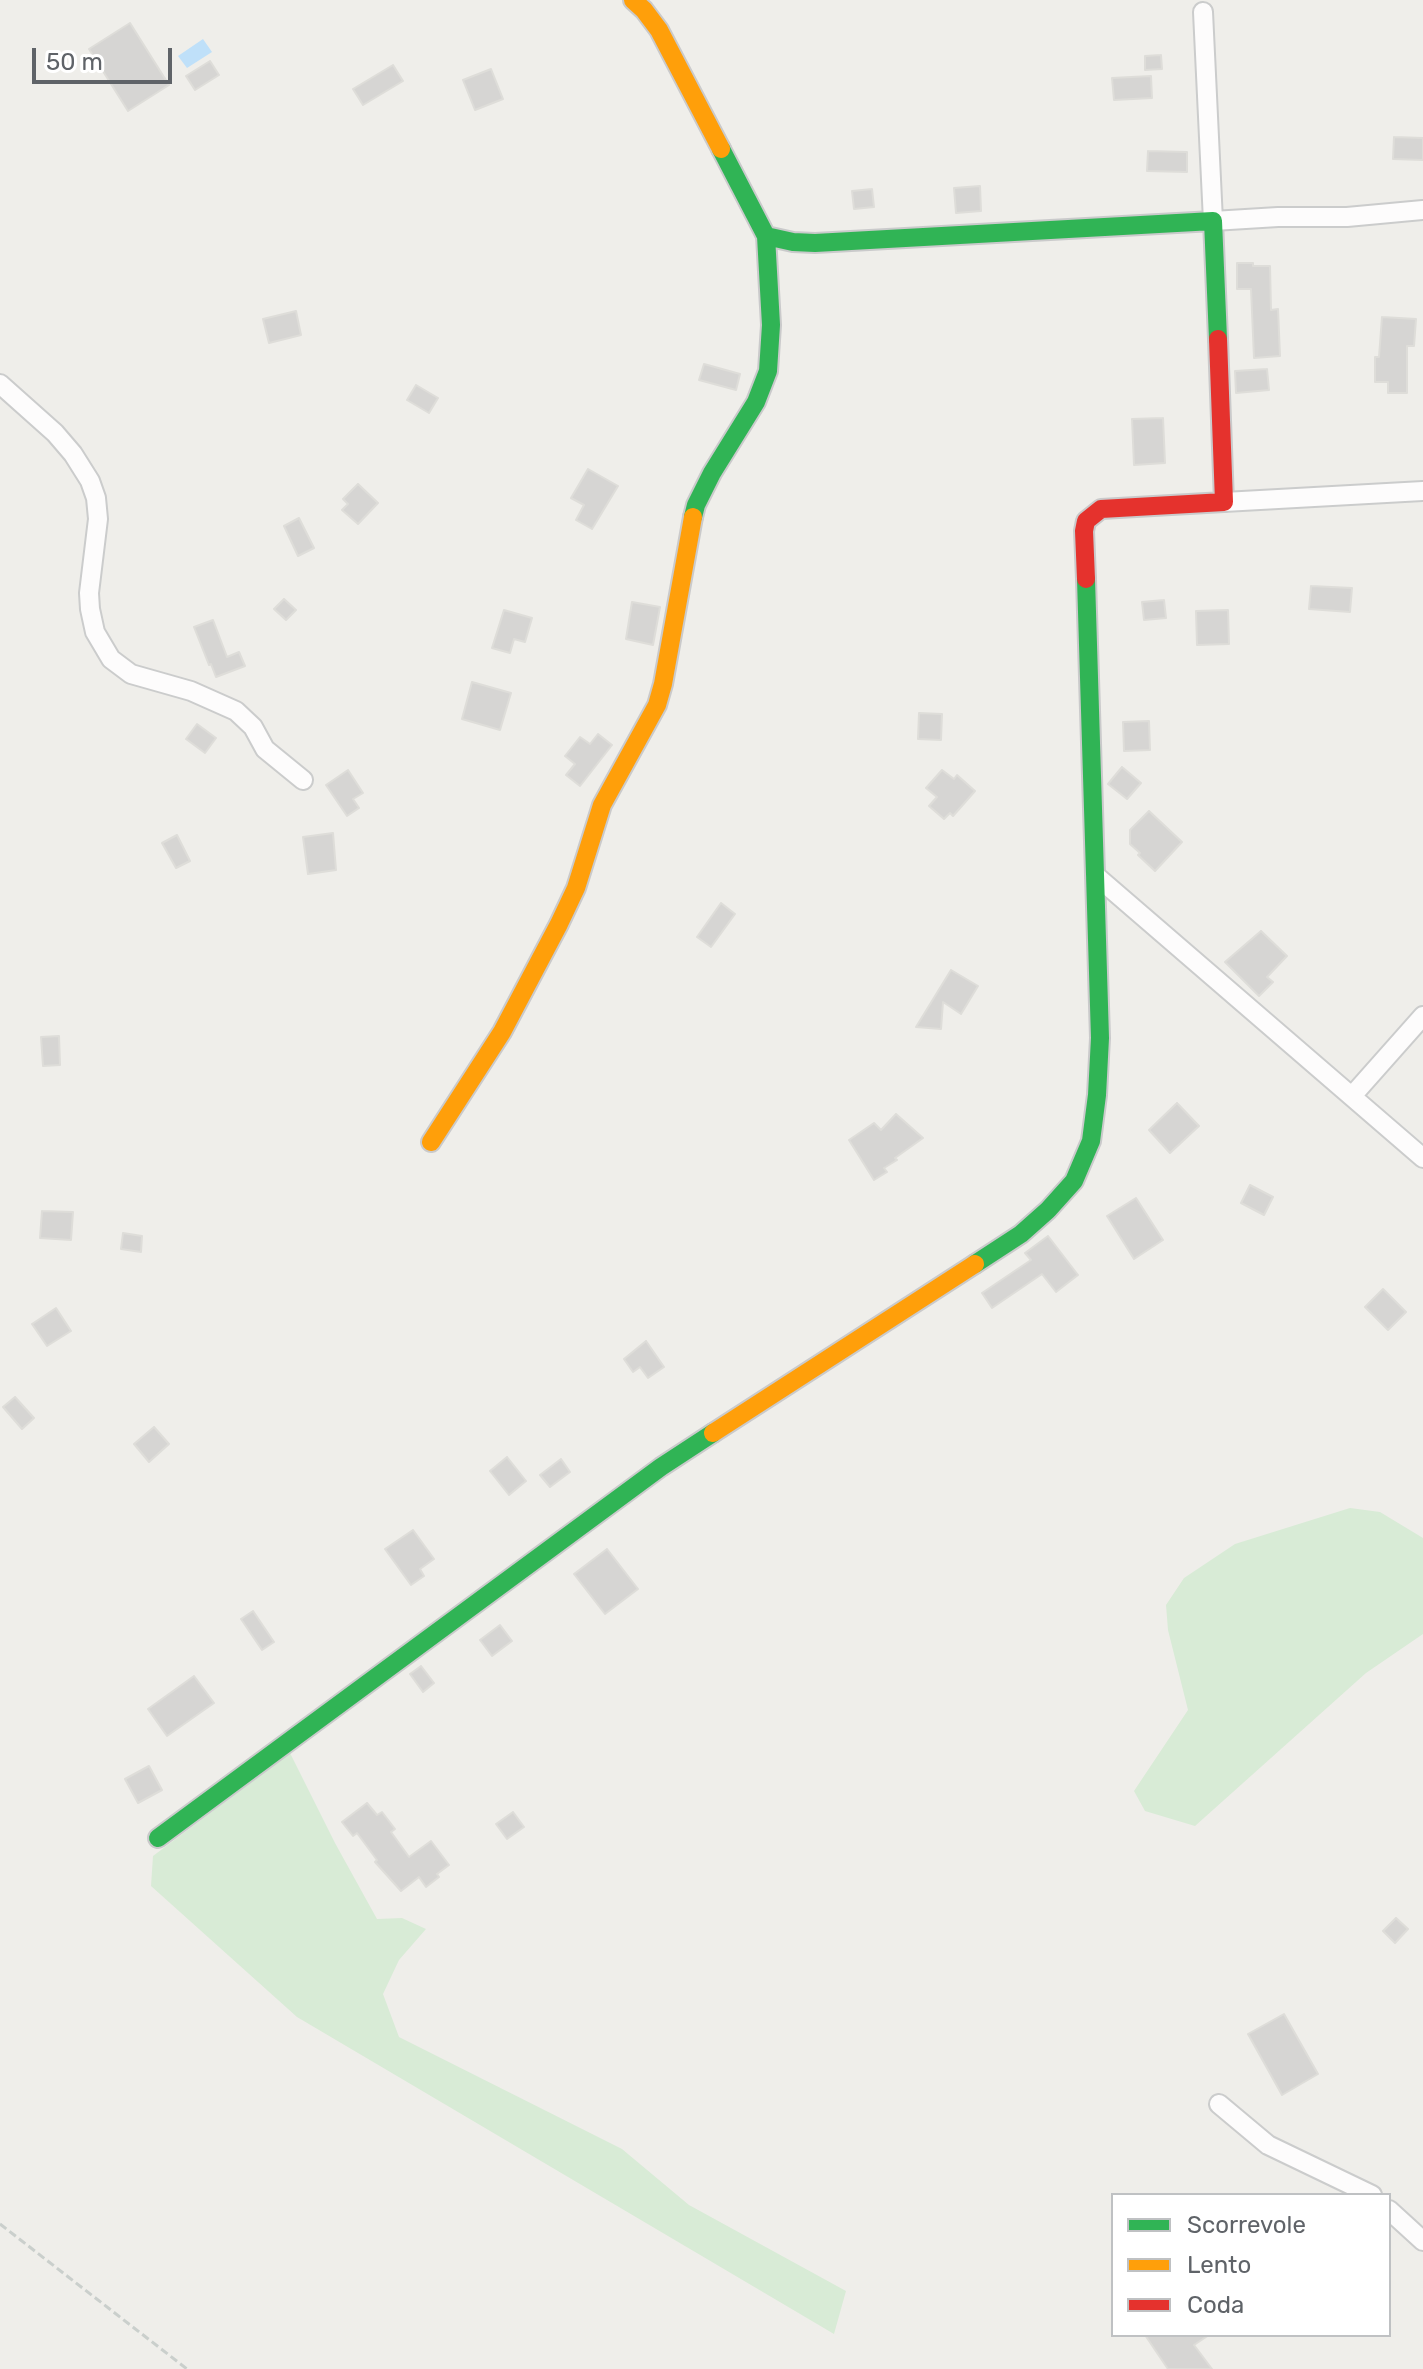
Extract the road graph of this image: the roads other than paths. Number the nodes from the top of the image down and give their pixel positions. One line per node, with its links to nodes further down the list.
1 (633, 0): 5 (street)
2 (1203, 12): 4 (street)
3 (1423, 210): 4 (street)
4 (1213, 221): 5 (street); 8 (street)
5 (766, 236): 13 (street)
6 (0, 384): 9 (street)
7 (1423, 491): 8 (street)
8 (1224, 502): 10 (street)
9 (303, 780)
10 (1095, 875): 12 (street); 15 (street)
11 (1423, 1016): 12 (street)
12 (1352, 1096): 14 (street)
13 (431, 1142)
14 (1423, 1158)
15 (158, 1838)
16 (1219, 2104): 17 (street)
17 (1368, 2193)
18 (1391, 2212): 19 (street)
19 (1423, 2241)

